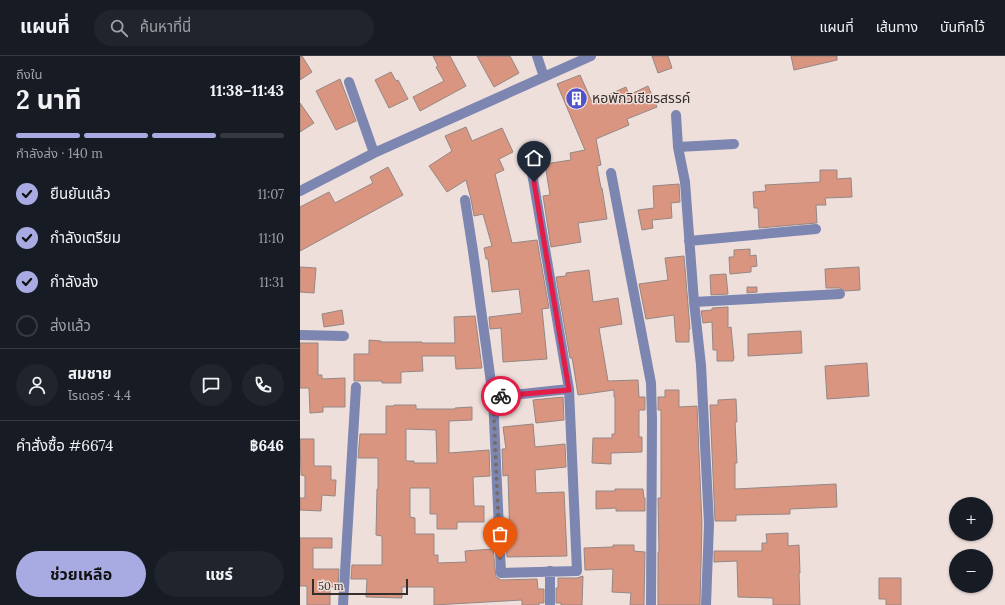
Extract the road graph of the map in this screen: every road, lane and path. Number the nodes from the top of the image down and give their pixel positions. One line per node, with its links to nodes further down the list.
1 (537, 56): 3 (street)
2 (591, 56): 3 (street)
3 (544, 77): 8 (street)
4 (349, 82): 8 (street)
5 (676, 115): 7 (street)
6 (734, 144): 7 (street)
7 (678, 147): 14 (street)
8 (374, 153): 11 (street)
9 (531, 167): 20 (street)
10 (611, 173): 25 (street)
11 (301, 189)
12 (465, 200): 21 (street)
13 (816, 229): 14 (street)
14 (689, 241): 16 (street)
15 (840, 294): 16 (street)
16 (694, 302): 26 (street)
17 (300, 335): 18 (street)
18 (344, 336)
19 (356, 387): 23 (street)
20 (569, 390): 21 (street); 22 (street)
21 (493, 396): 22 (street)
22 (550, 571): 24 (street)
23 (343, 605)
24 (550, 605)
25 (651, 605)
26 (706, 605)

